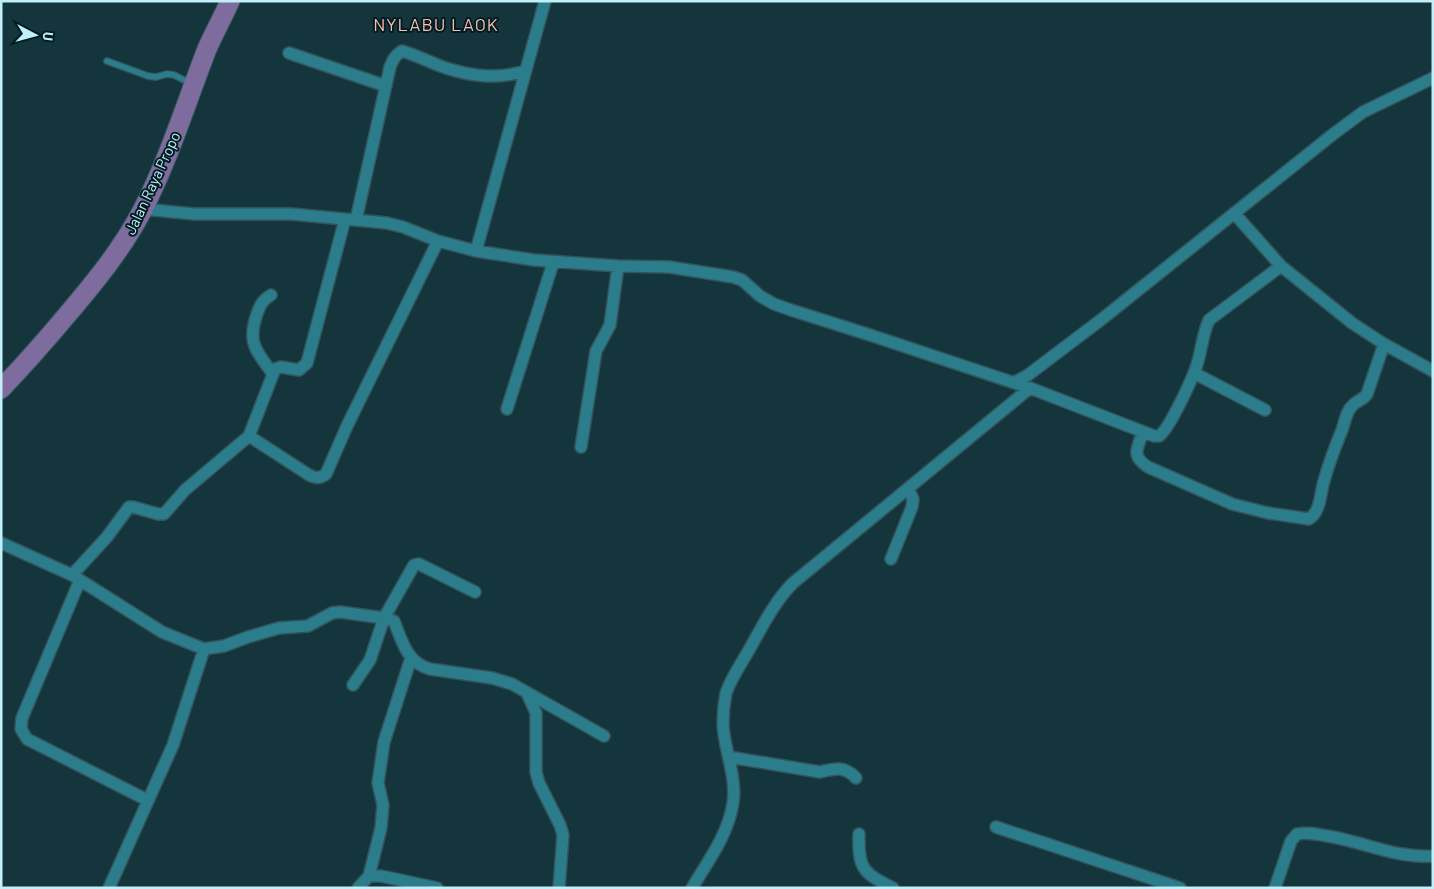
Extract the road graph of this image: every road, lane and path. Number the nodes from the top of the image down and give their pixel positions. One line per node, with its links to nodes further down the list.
1 (230, 1): 7 (main road, Jalan Raya Propo)
2 (546, 1): 5 (street)
3 (290, 53): 8 (street)
4 (107, 61): 7 (lane)
5 (525, 71): 8 (street); 13 (street)
6 (1433, 78): 10 (street)
7 (194, 85): 9 (main road, Jalan Raya Propo)
8 (386, 86): 11 (street)
9 (143, 210): 11 (street); 24 (main road, Jalan Raya Propo)
10 (1234, 213): 16 (street); 22 (street)
11 (350, 220): 12 (street); 21 (street)
12 (438, 241): 13 (street); 28 (street)
13 (476, 251): 14 (street)
14 (554, 263): 15 (street); 25 (street)
15 (618, 266): 22 (street); 29 (street)
16 (1281, 266): 18 (street); 20 (street)
17 (271, 295): 21 (street)
18 (1384, 344): 19 (street); 27 (street)
19 (1433, 371)
20 (1194, 373): 26 (street); 27 (street)
21 (273, 374): 28 (street)
22 (1015, 382): 23 (street)
23 (1030, 388): 27 (street); 30 (street)
24 (1, 389)
25 (507, 409)
26 (1264, 410)
27 (1143, 432)
28 (248, 436): 33 (street)
29 (581, 447)
30 (908, 489): 32 (street); 41 (street)
31 (1, 543): 33 (street)
32 (891, 558)
33 (76, 578): 36 (street); 43 (street)
34 (475, 592): 35 (street)
35 (384, 618): 36 (street); 37 (street); 38 (street)
36 (204, 649): 43 (street)
37 (411, 658): 39 (street); 47 (street)
38 (353, 685)
39 (527, 693): 40 (street); 51 (street)
40 (604, 736)
41 (729, 757): 42 (street); 52 (street)
42 (856, 778)
43 (147, 800): 48 (street)
44 (996, 827): 54 (street)
45 (859, 834): 53 (street)
46 (1433, 856): 55 (street)
47 (369, 876): 49 (street); 50 (street)
48 (109, 888)
49 (358, 888)
50 (437, 888)
51 (559, 888)
52 (692, 888)
53 (893, 888)
54 (1180, 888)
55 (1275, 888)

